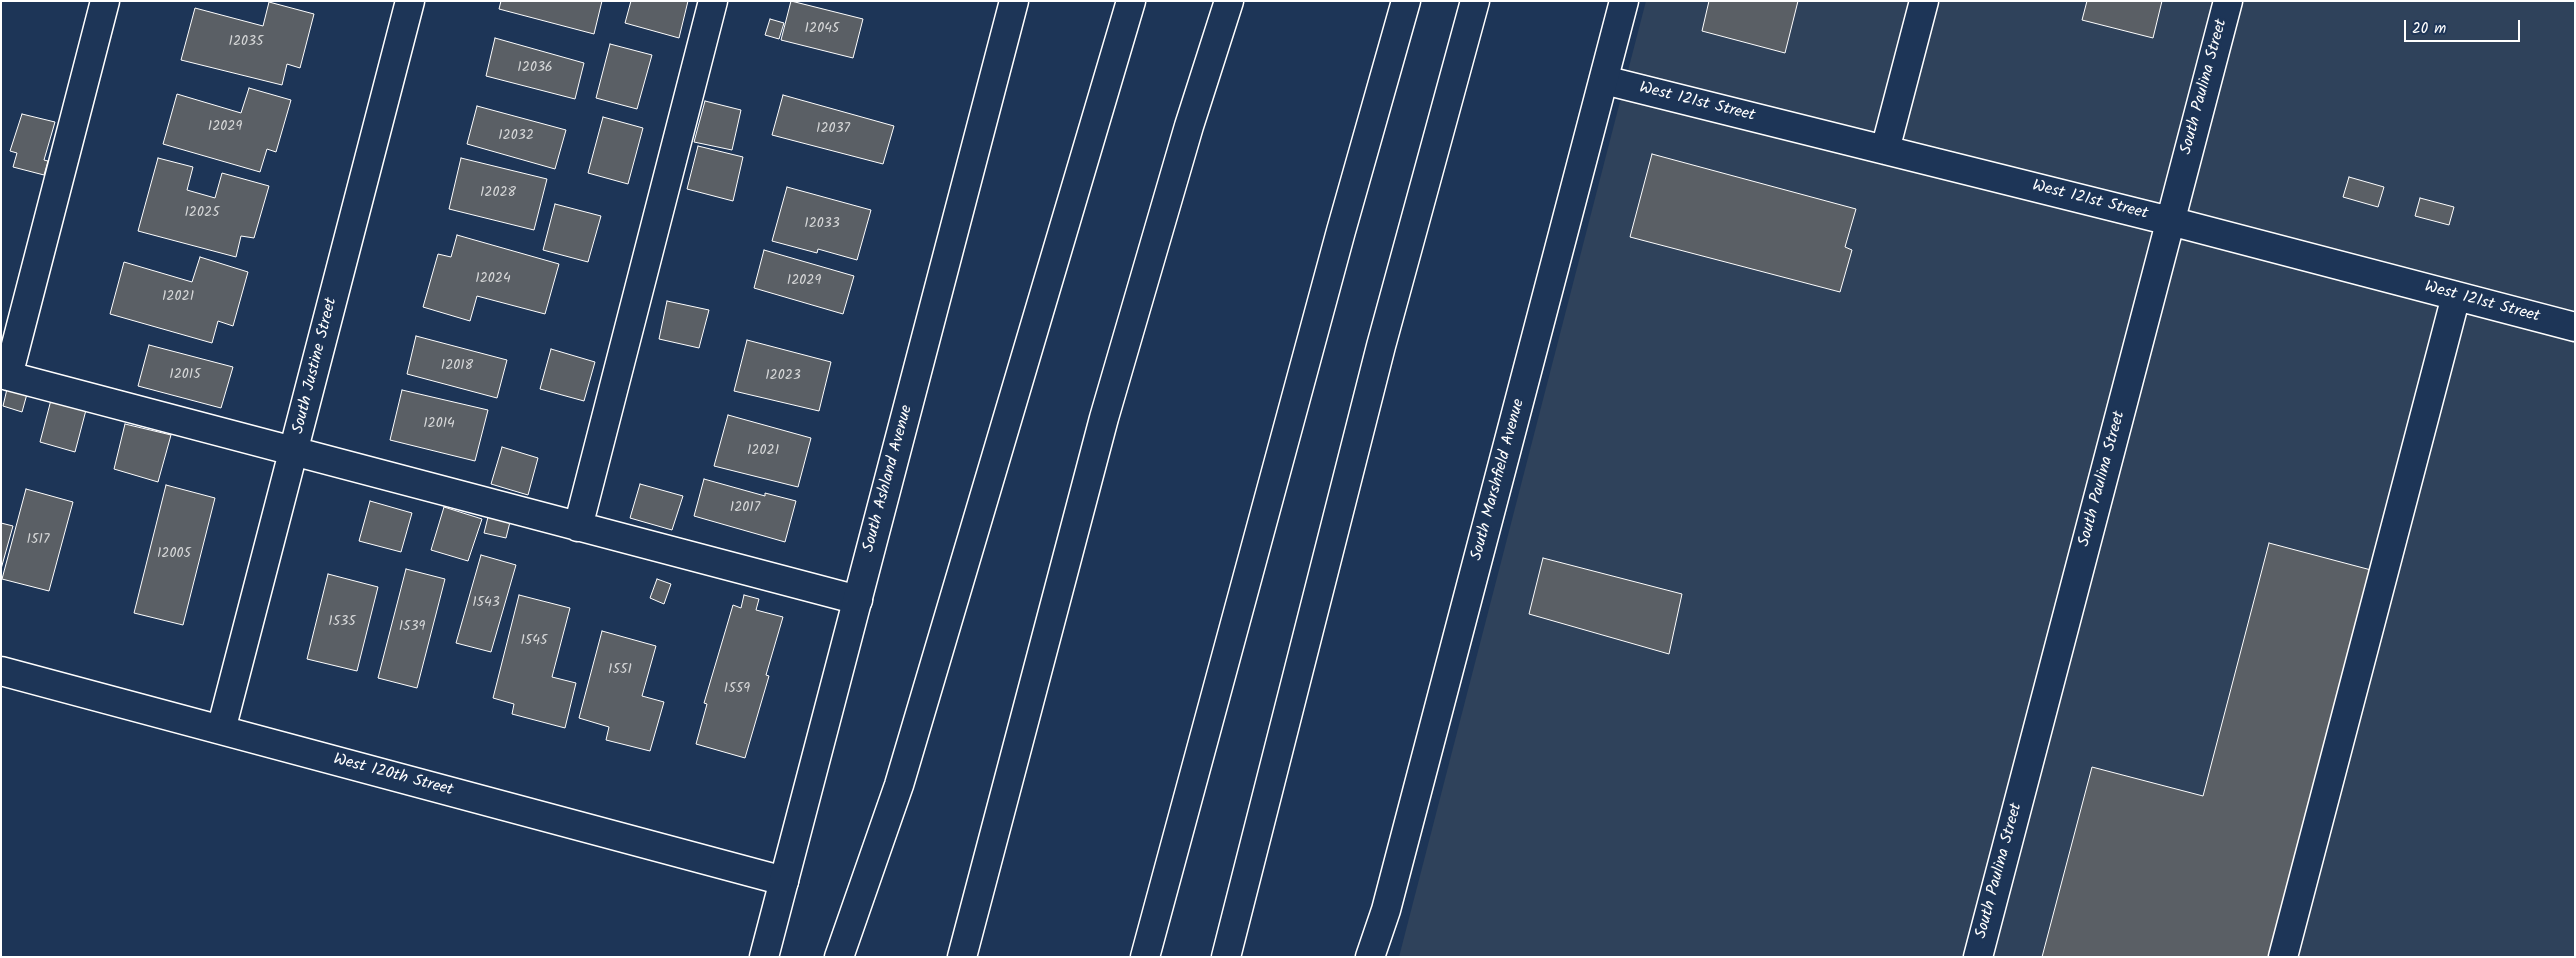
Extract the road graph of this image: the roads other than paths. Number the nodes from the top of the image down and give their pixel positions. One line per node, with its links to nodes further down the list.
1 (105, 1): 17 (main road)
2 (410, 1): 18 (main road, South Justine Street)
3 (713, 1): 19 (main road)
4 (1014, 1): 20 (main road, South Ashland Avenue)
5 (1131, 1): 25 (main road)
6 (1229, 1): 26 (main road)
7 (1406, 1): 27 (main road)
8 (1475, 1): 28 (main road)
9 (1624, 1): 12 (main road, South Marshfield Avenue)
10 (1924, 1): 13 (main road)
11 (2228, 1): 14 (main road, South Paulina Street)
12 (1604, 80): 13 (main road, West 121st Street); 29 (main road, South Marshfield Avenue)
13 (1885, 150): 14 (main road, West 121st Street)
14 (2170, 221): 15 (main road, West 121st Street); 30 (main road, South Paulina Street)
15 (2456, 296): 16 (main road, West 121st Street); 31 (main road)
16 (2575, 327)
17 (4, 375): 18 (main road)
18 (294, 451): 19 (main road); 22 (main road, South Justine Street)
19 (578, 527): 20 (main road)
20 (858, 600): 23 (main road, South Ashland Avenue)
21 (1, 671): 22 (main road, West 120th Street)
22 (221, 730): 23 (main road, West 120th Street)
23 (784, 881): 24 (main road, South Ashland Avenue)
24 (764, 957)
25 (839, 957)
26 (962, 957)
27 (1145, 957)
28 (1226, 957)
29 (1370, 957)
30 (1978, 957)
31 (2283, 957)

